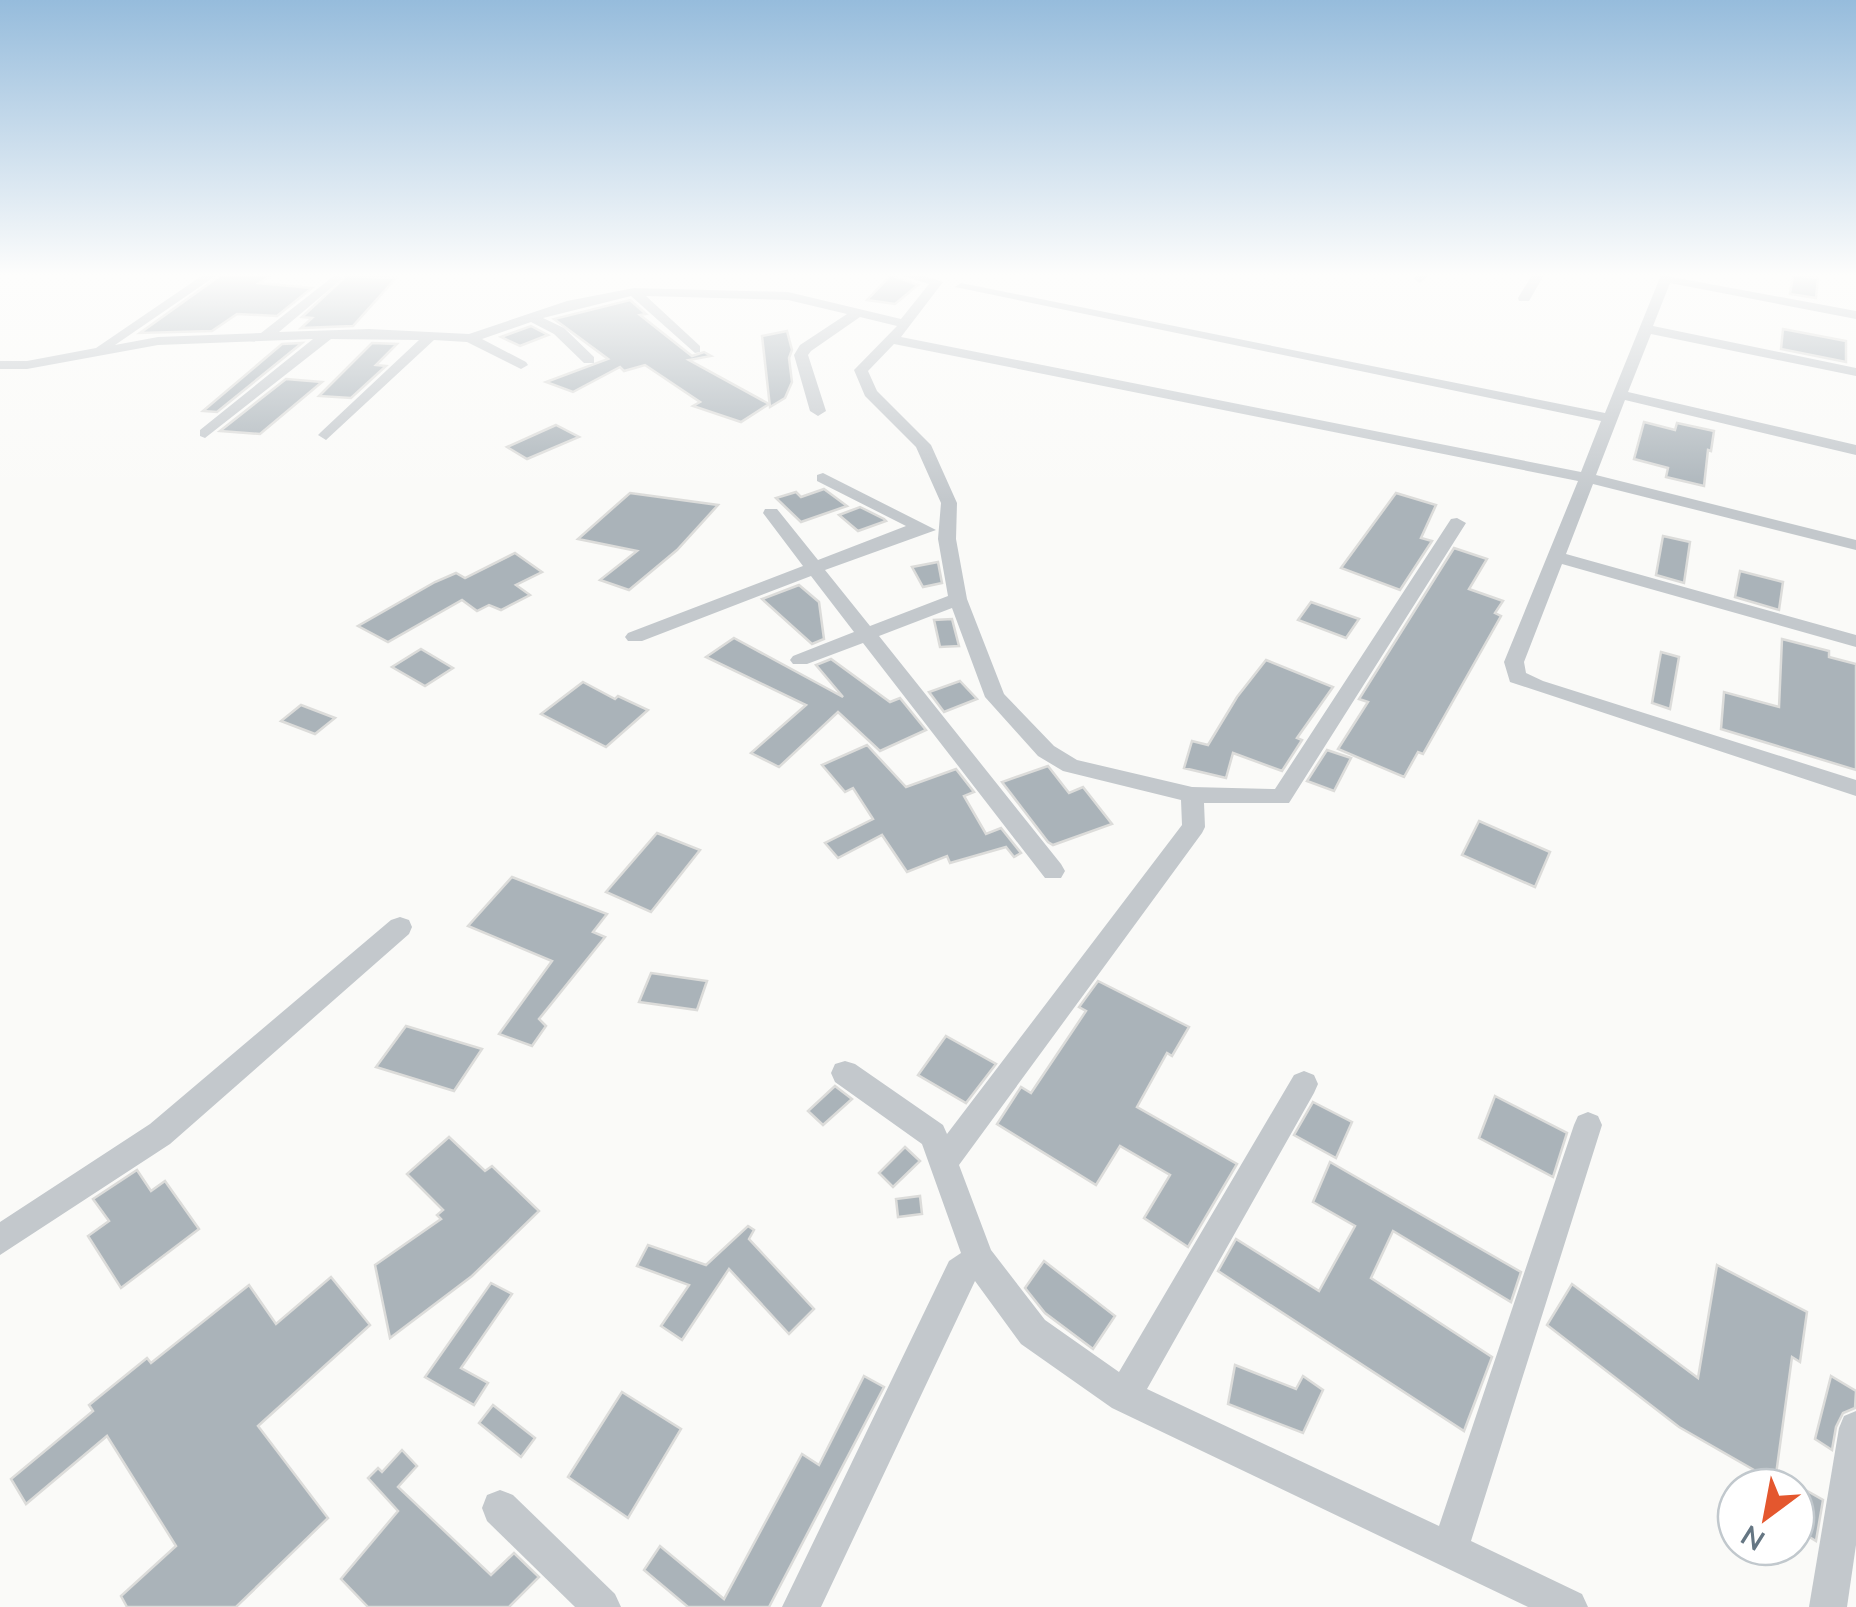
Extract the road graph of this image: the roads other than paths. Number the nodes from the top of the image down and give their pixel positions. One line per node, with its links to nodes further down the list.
1 (96, 350): 13 (street)
2 (111, 350): 13 (street)
3 (308, 350): 21 (street)
4 (415, 350): 22 (street)
5 (493, 350): 16 (street)
6 (578, 350): 14 (street)
7 (804, 350): 19 (street)
8 (880, 350): 29 (street)
9 (983, 350): 25 (street)
10 (1269, 350): 20 (street)
11 (1638, 350): 18 (street)
12 (1749, 350): 17 (street)
13 (90, 354): 15 (street)
14 (589, 360)
15 (0, 365)
16 (521, 365)
17 (1856, 372)
18 (1621, 395): 20 (street); 23 (street)
19 (818, 411)
20 (1612, 419): 25 (street)
21 (205, 433)
22 (326, 435)
23 (1856, 450)
24 (823, 478): 28 (street)
25 (1589, 478): 30 (street); 31 (street)
26 (770, 513): 32 (street)
27 (1458, 522): 39 (street)
28 (920, 527): 29 (street); 32 (street)
29 (946, 539): 33 (street)
30 (1856, 546)
31 (1558, 558): 36 (street); 38 (street)
32 (815, 568): 34 (street); 35 (street)
33 (958, 598): 34 (street); 39 (street)
34 (868, 634): 37 (street); 40 (street)
35 (634, 637)
36 (1856, 641)
37 (800, 660)
38 (1856, 788)
39 (1192, 794): 45 (street)
40 (1053, 872)
41 (400, 926): 46 (street)
42 (845, 1073): 45 (street)
43 (1304, 1084): 48 (street)
44 (1588, 1125): 51 (street)
45 (942, 1164): 47 (street)
46 (0, 1240)
47 (979, 1260): 48 (street); 53 (street)
48 (1124, 1396): 51 (street)
49 (1856, 1428): 55 (street)
50 (500, 1508): 52 (street)
51 (1450, 1548): 54 (street)
52 (602, 1607)
53 (801, 1607)
54 (1569, 1607)
55 (1828, 1607)

